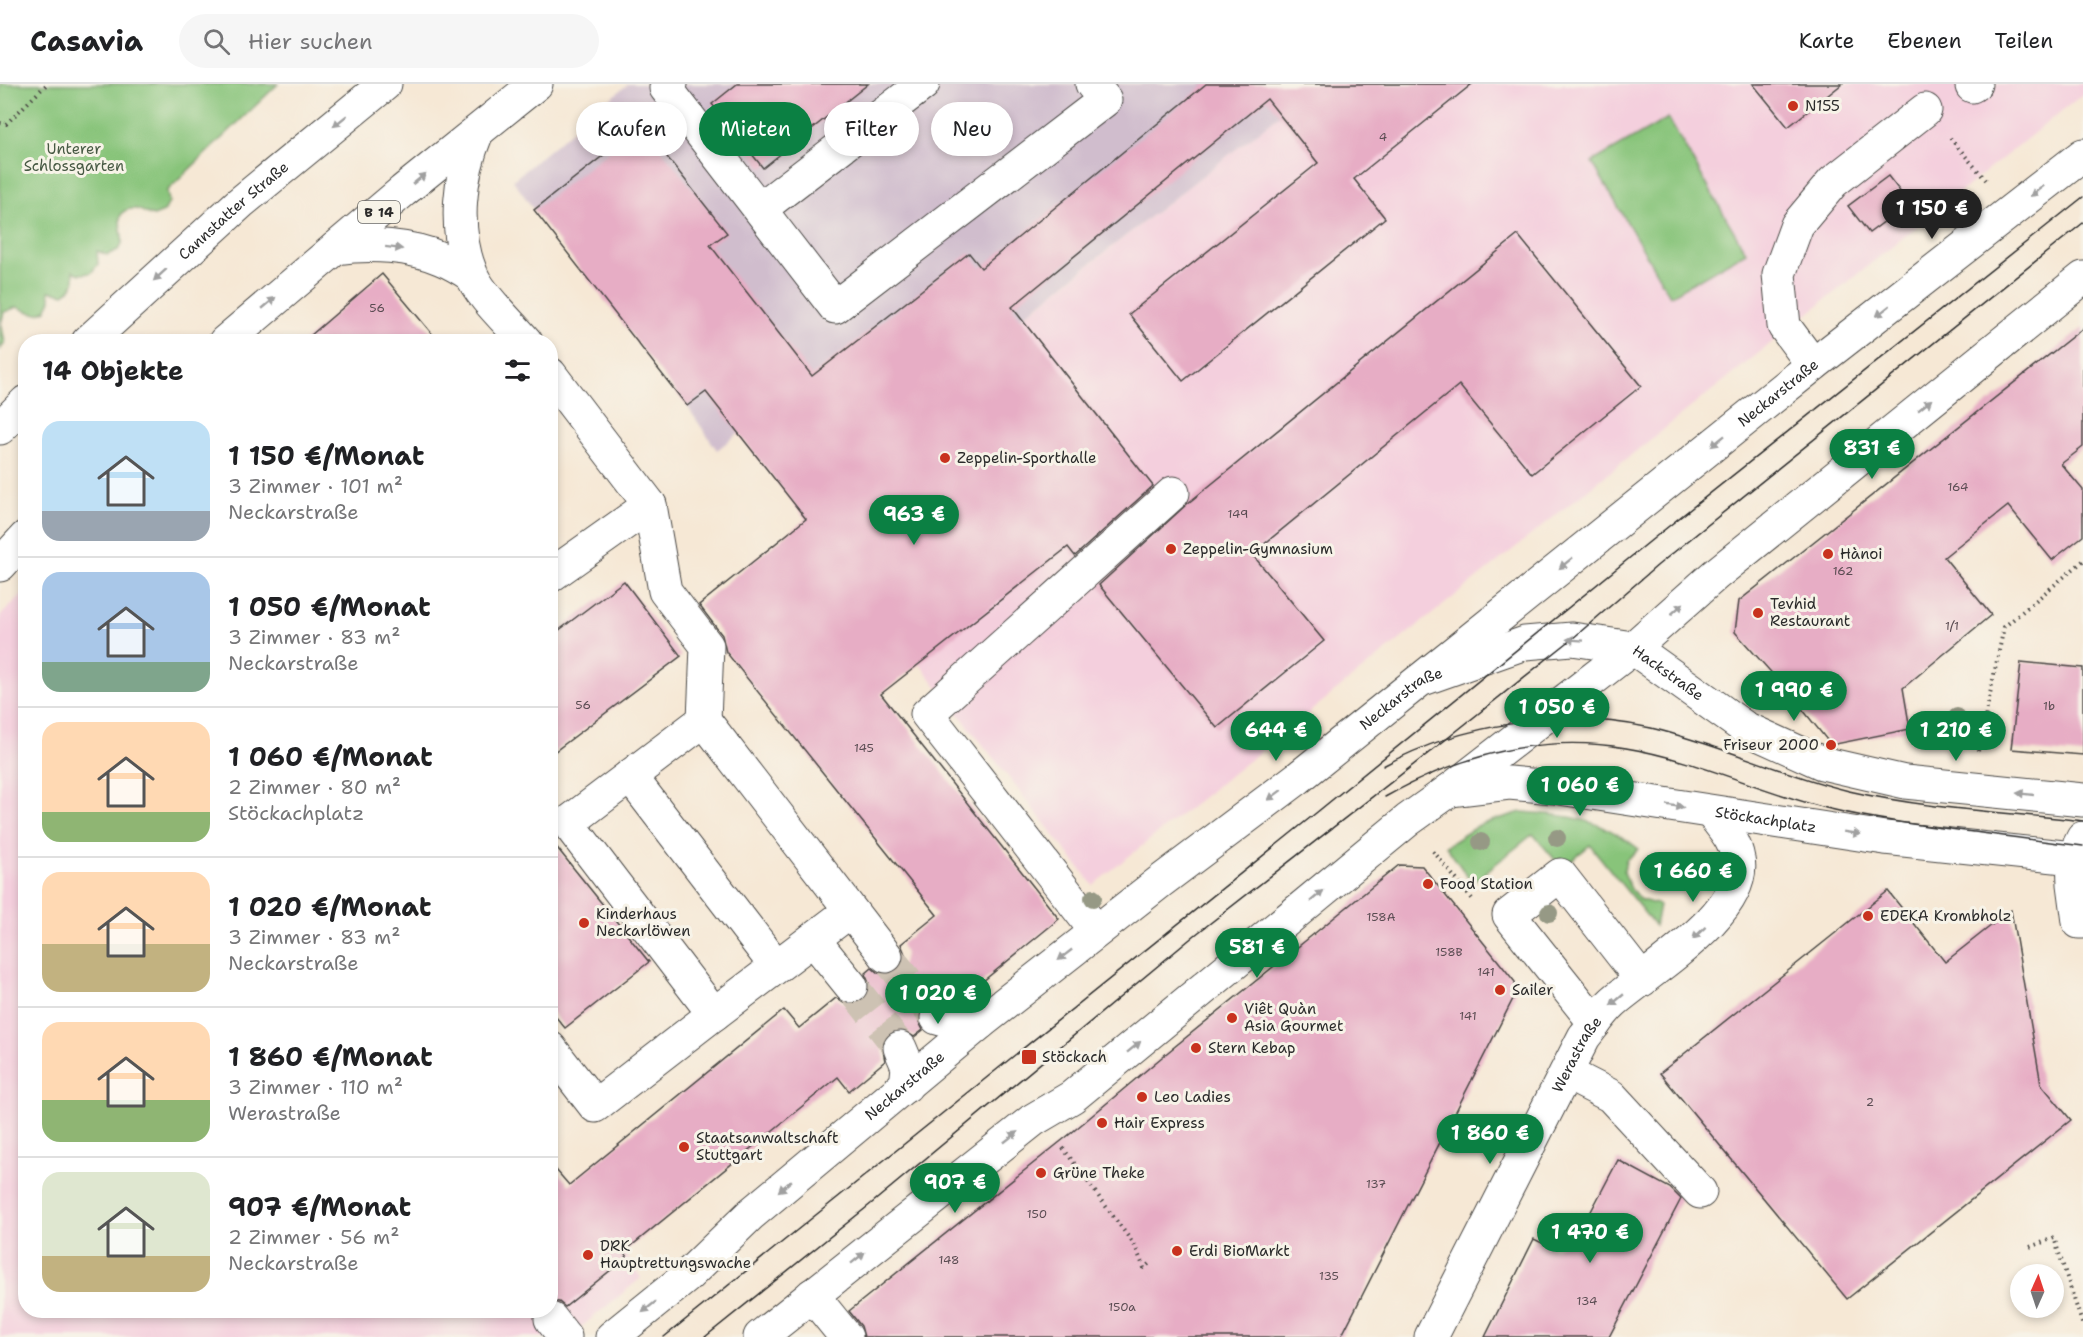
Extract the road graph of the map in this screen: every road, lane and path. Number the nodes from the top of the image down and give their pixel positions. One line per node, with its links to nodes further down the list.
1 (47, 84): 8 (path)
2 (385, 84): 16 (main road, Cannstatter Straße, one-way to 16)
3 (536, 84): 9 (main road, B 14)
4 (671, 84): 11 (main road)
5 (923, 84): 11 (main road)
6 (1092, 84): 11 (main road)
7 (1935, 121): 12 (path); 19 (main road)
8 (0, 123)
9 (477, 132): 13 (main road, B 14, one-way to 9); 14 (main road)
10 (2083, 155): 12 (main road, Neckarstraße, one-way to 12)
11 (760, 209)
12 (2012, 210): 19 (main road, Neckarstraße, one-way to 19)
13 (336, 248): 14 (main road, one-way to 14); 17 (main road, B 14, one-way to 13)
14 (471, 275): 18 (main road)
15 (2083, 278): 29 (main road, one-way to 15)
16 (97, 334)
17 (234, 334)
18 (519, 334)
19 (1813, 365): 30 (main road, Neckarstraße, one-way to 30)
20 (558, 384): 24 (main road)
21 (18, 410): 22 (main road)
22 (0, 428)
23 (1173, 493): 40 (main road)
24 (650, 505): 28 (main road); 31 (main road)
25 (18, 546): 27 (main road)
26 (2083, 561): 32 (path)
27 (0, 565)
28 (558, 570)
29 (1633, 648): 30 (main road, Hackstraße, one-way to 30); 34 (main road); 35 (main road, Hackstraße, one-way to 29)
30 (1420, 680): 40 (main road, Neckarstraße, one-way to 40)
31 (704, 720): 33 (main road); 38 (main road)
32 (1978, 752)
33 (630, 776): 43 (main road); 46 (main road)
34 (1450, 790): 36 (main road, Stöckachplatz, one-way to 36); 54 (main road, one-way to 34)
35 (2083, 800)
36 (1711, 812): 37 (main road, Stöckachplatz, one-way to 37); 44 (main road, Werastraße, one-way to 44)
37 (2080, 852): 39 (main road)
38 (850, 911): 41 (main road); 42 (main road)
39 (2082, 925)
40 (1096, 931): 48 (main road, Neckarstraße, one-way to 48)
41 (813, 939): 43 (main road); 45 (main road)
42 (886, 956)
43 (776, 966): 46 (main road)
44 (1642, 980): 49 (main road, Werastraße, one-way to 49); 49 (main road)
45 (851, 986)
46 (714, 1014): 51 (main road)
47 (937, 1018): 48 (main road)
48 (980, 1023): 53 (main road, Neckarstraße)
49 (1595, 1023): 52 (main road, Werastraße)
50 (900, 1048): 53 (main road)
51 (558, 1058)
52 (1566, 1073): 55 (main road); 63 (main road, Werastraße)
53 (906, 1086): 60 (main road, Neckarstraße, one-way to 60)
54 (1039, 1116): 57 (path); 58 (main road, one-way to 54)
55 (1700, 1192)
56 (2030, 1247): 59 (path)
57 (1150, 1263)
58 (812, 1295): 61 (main road); 62 (main road)
59 (2083, 1326)
60 (612, 1337)
61 (760, 1337)
62 (846, 1337)
63 (1431, 1337)

